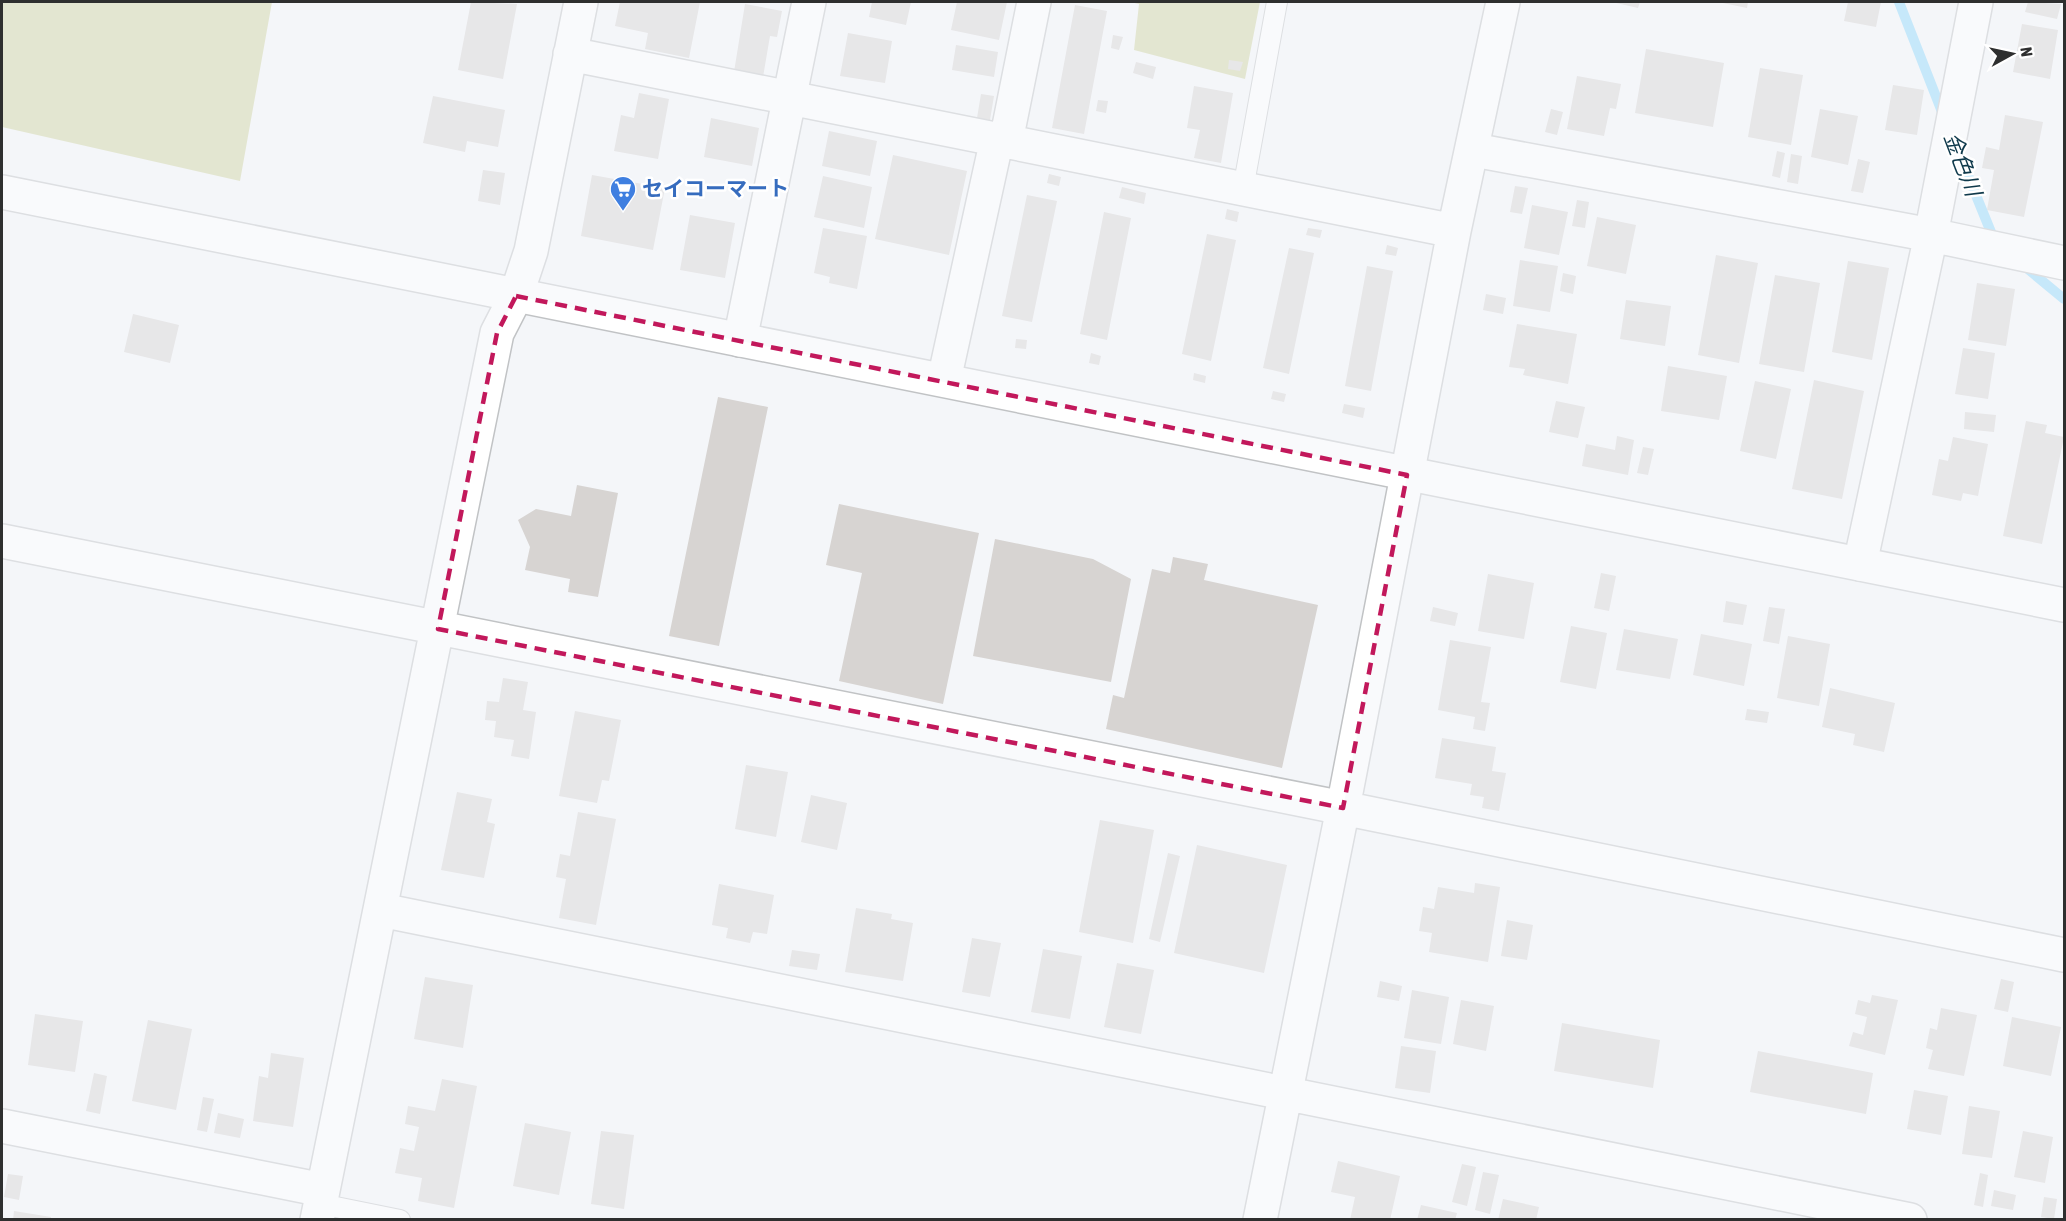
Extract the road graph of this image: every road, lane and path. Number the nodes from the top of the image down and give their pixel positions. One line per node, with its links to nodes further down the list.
1 (581, 2): 7 (street)
2 (809, 2): 8 (street)
3 (1034, 2): 9 (street)
4 (1277, 2): 11 (lane)
5 (1503, 2): 10 (street)
6 (1976, 2): 14 (street)
7 (570, 54): 8 (street); 16 (street)
8 (790, 98): 9 (street); 17 (street)
9 (1002, 140): 11 (street); 18 (street)
10 (1474, 150): 13 (street); 14 (street)
11 (1243, 189): 13 (street)
12 (2, 192): 16 (street)
13 (1454, 231): 19 (street)
14 (1931, 235): 15 (street); 21 (street)
15 (2064, 263)
16 (516, 297): 17 (street); 23 (street)
17 (740, 340): 18 (street)
18 (944, 380): 19 (street)
19 (1407, 475): 21 (street); 24 (street)
20 (2, 541): 23 (street)
21 (1860, 564): 22 (street)
22 (2064, 605)
23 (438, 629): 24 (street); 25 (street)
24 (1343, 808): 26 (street); 27 (street)
25 (381, 909): 27 (street); 29 (street)
26 (2064, 956)
27 (1286, 1094): 31 (street); 32 (street)
28 (2, 1126): 29 (street)
29 (320, 1204): 30 (lane)
30 (400, 1220)
31 (1260, 1220)
32 (1910, 1220)

